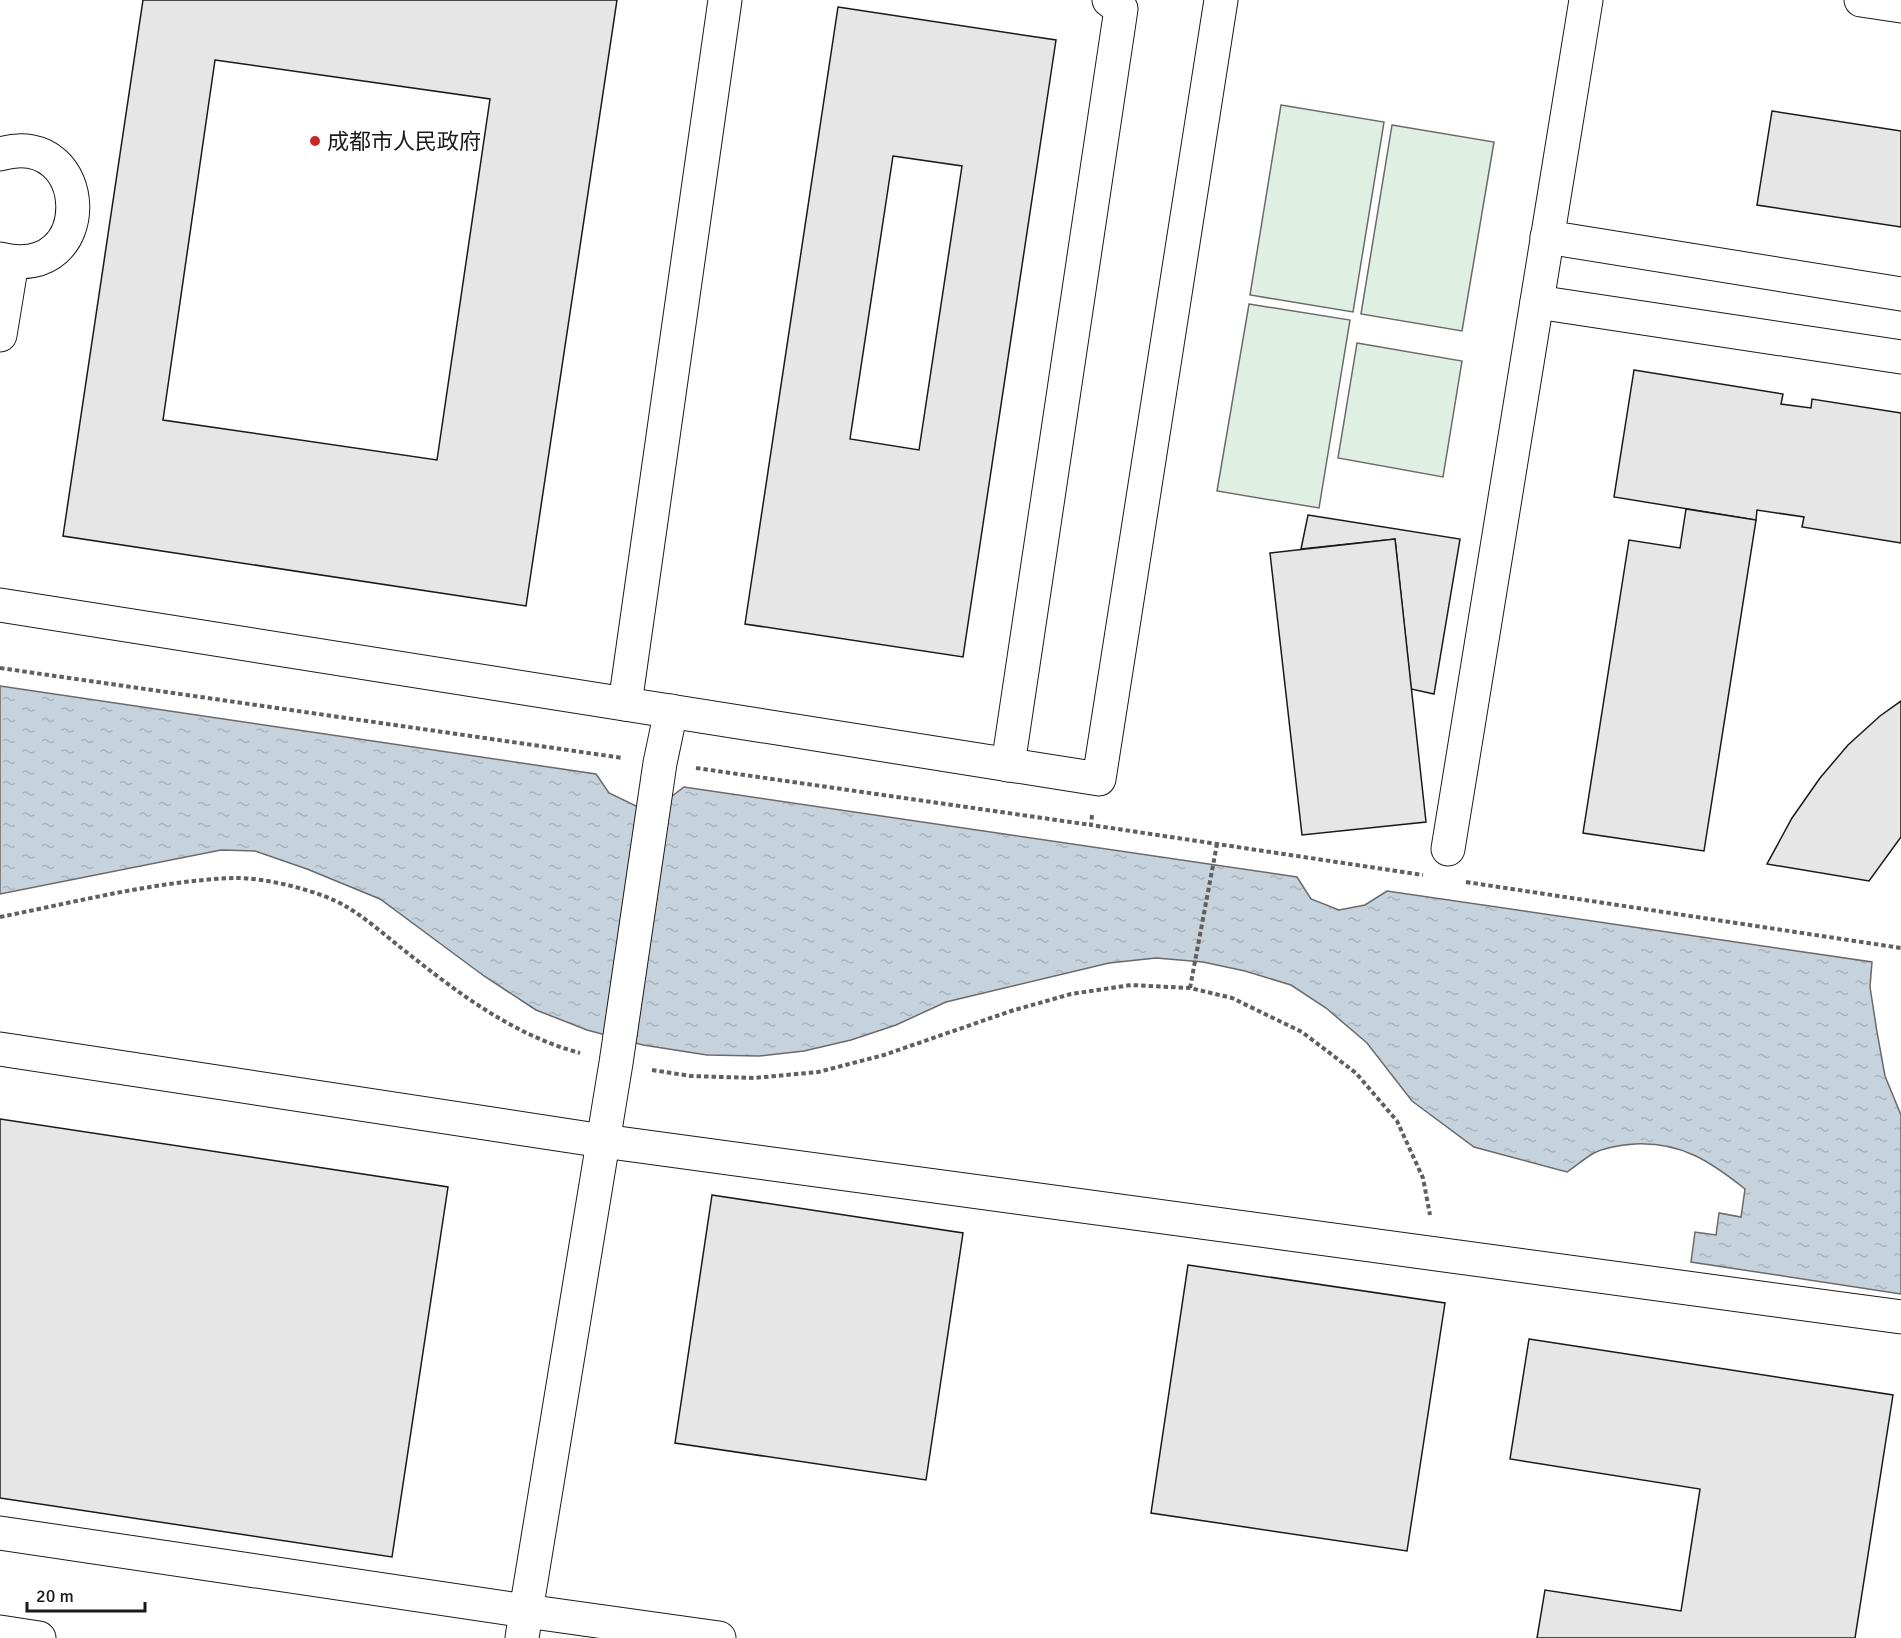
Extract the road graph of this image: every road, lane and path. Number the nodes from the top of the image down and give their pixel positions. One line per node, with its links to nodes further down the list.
1 (725, 0): 16 (street)
2 (1109, 0): 18 (street)
3 (1221, 0): 20 (street)
4 (1586, 0): 8 (street)
5 (1861, 0): 6 (street)
6 (1901, 6)
7 (0, 154): 9 (street)
8 (1547, 237): 10 (street); 11 (street)
9 (6, 260): 12 (street)
10 (1901, 294)
11 (1537, 302): 13 (street); 23 (street)
12 (0, 335)
13 (1901, 357)
14 (0, 605): 16 (street)
15 (0, 668): 19 (path)
16 (624, 704): 17 (street)
17 (671, 711): 18 (street); 19 (street)
18 (1008, 765): 20 (street)
19 (658, 775): 21 (path); 30 (street)
20 (1099, 779): 21 (path)
21 (1090, 825): 22 (path)
22 (1217, 844): 24 (path); 28 (path)
23 (1448, 849)
24 (1429, 876)
25 (1464, 882): 27 (path)
26 (0, 917): 30 (path)
27 (1901, 948)
28 (1190, 988): 30 (path); 32 (path)
29 (0, 1049): 31 (street)
30 (617, 1055): 31 (street)
31 (603, 1141): 32 (street); 35 (street)
32 (1437, 1254): 33 (street)
33 (1901, 1317)
34 (0, 1533): 35 (street)
35 (524, 1624): 38 (street)
36 (0, 1632): 37 (street)
37 (39, 1638)
38 (719, 1638)

